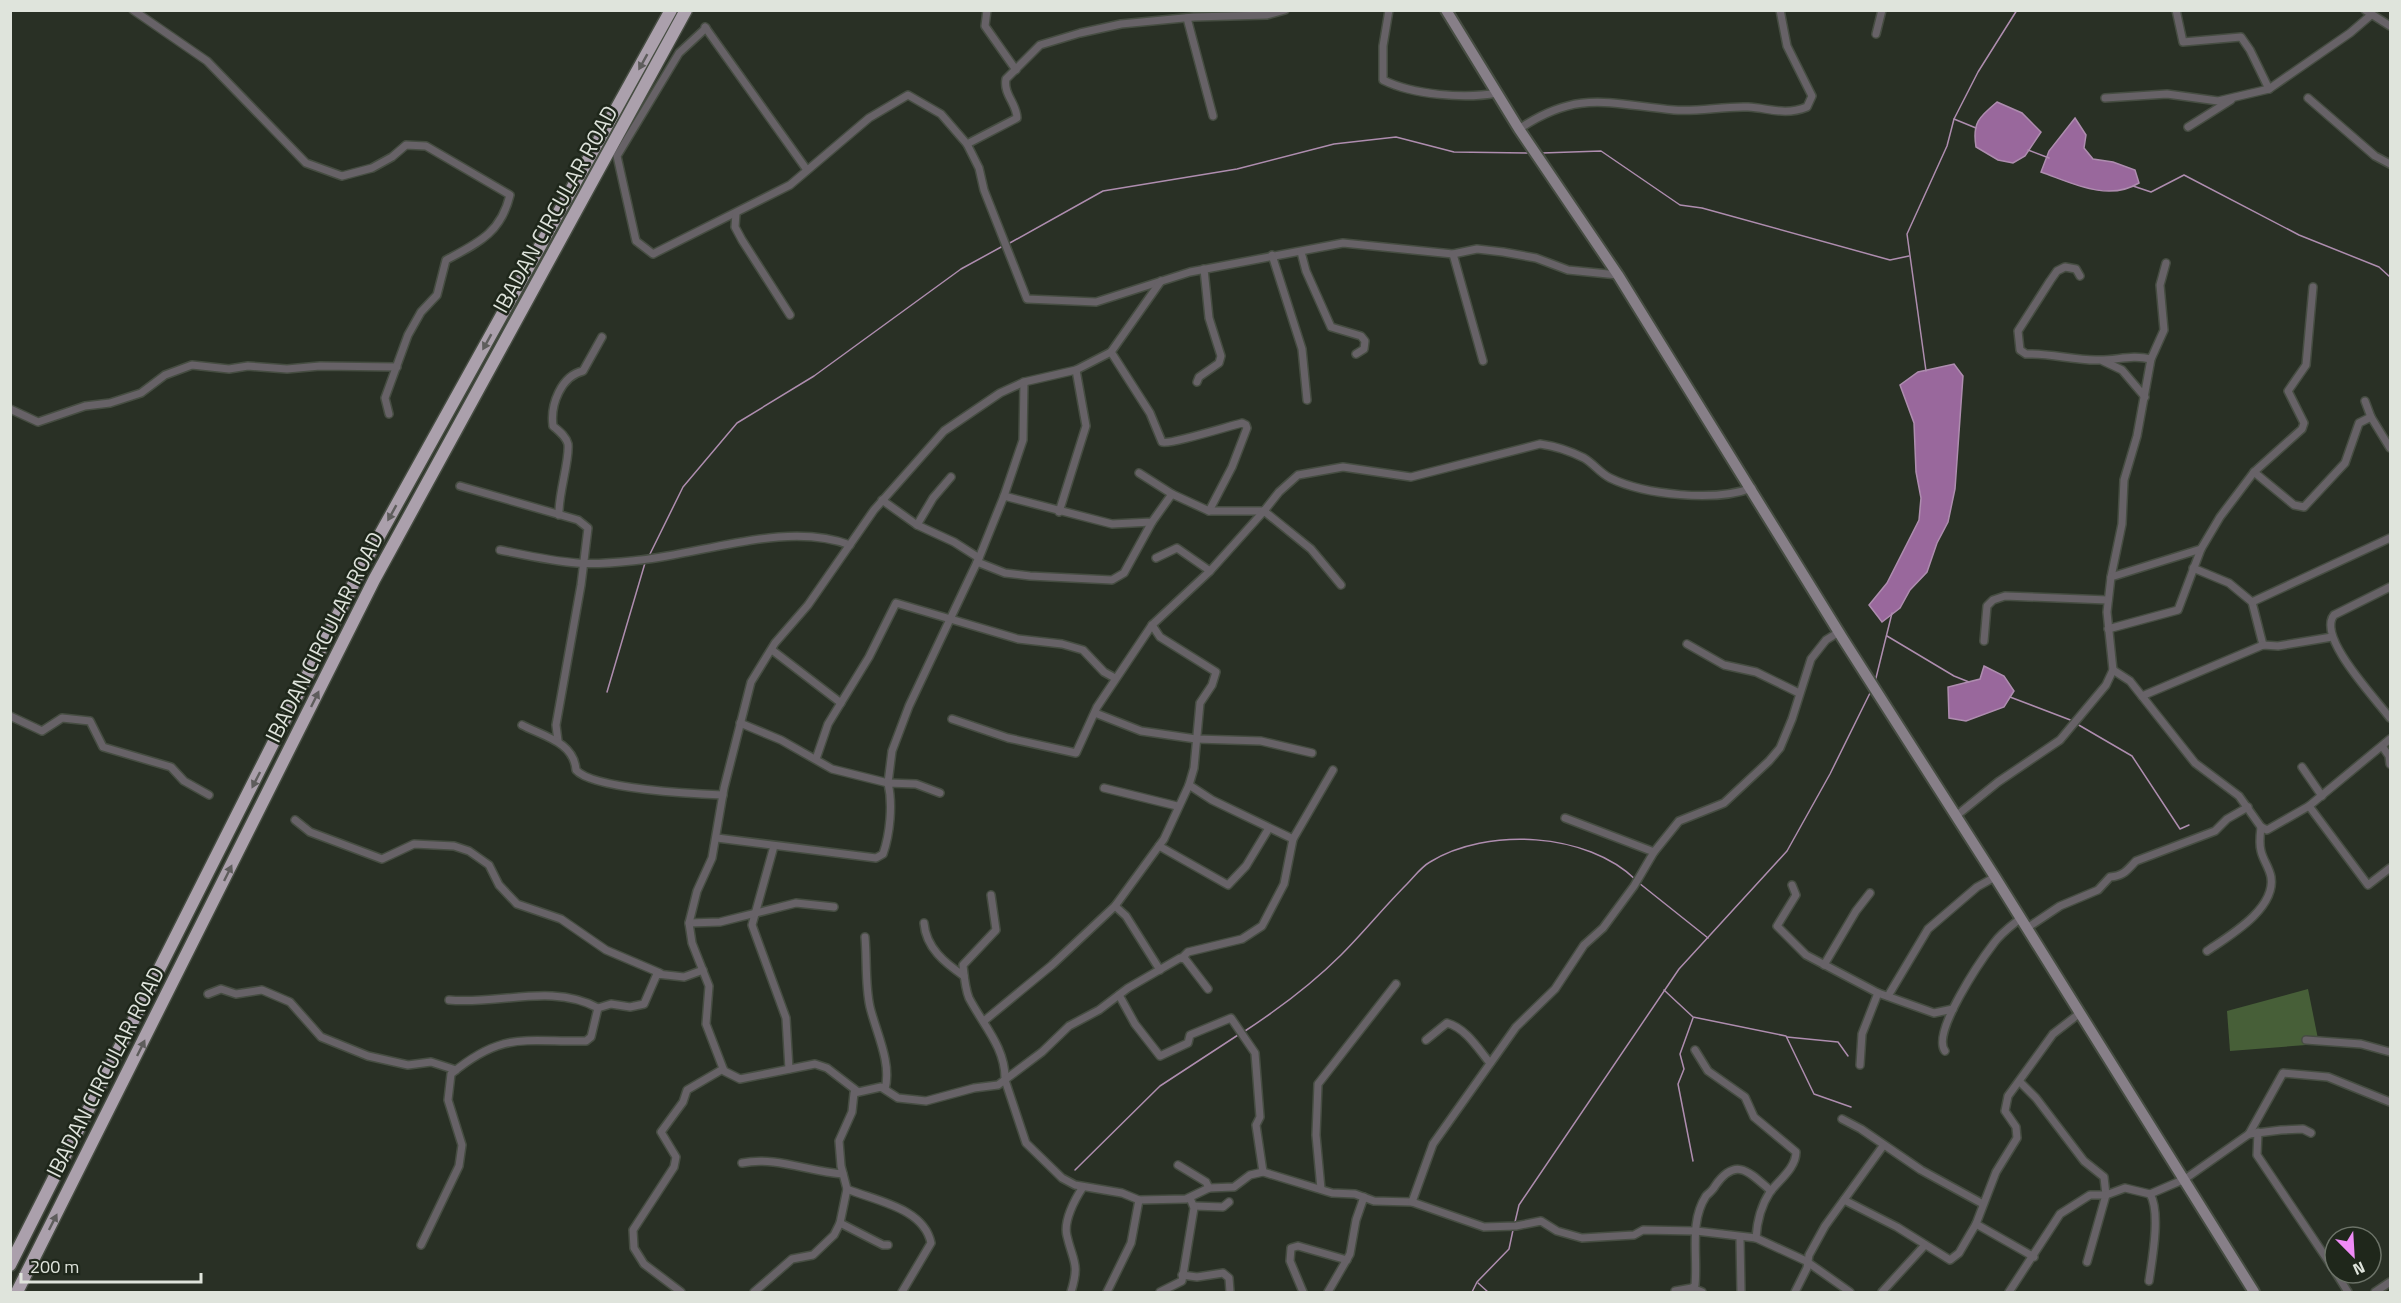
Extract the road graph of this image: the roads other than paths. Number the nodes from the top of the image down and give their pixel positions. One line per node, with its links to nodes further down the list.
1 (133, 10): 45 (street)
2 (671, 10): 217 (highway, IBADAN CIRCULAR ROAD, one-way to 217)
3 (686, 10): 225 (highway, IBADAN CIRCULAR ROAD, one-way to 3)
4 (987, 10): 16 (street)
5 (1285, 10): 12 (street)
6 (1389, 10): 18 (street)
7 (1446, 10): 18 (main road)
8 (1780, 10): 24 (street)
9 (1882, 10): 15 (street)
10 (2176, 10): 17 (street)
11 (2368, 13): 14 (street); 17 (street)
12 (1243, 14): 13 (street)
13 (1191, 15): 16 (street); 22 (street)
14 (2391, 26)
15 (1876, 34)
16 (1016, 70): 25 (street)
17 (2269, 89): 20 (street)
18 (1497, 93): 24 (main road)
19 (2105, 98): 20 (street)
20 (2236, 98): 23 (street)
21 (2308, 98): 26 (street)
22 (1214, 116)
23 (2188, 127)
24 (1519, 129): 34 (main road)
25 (967, 144): 27 (street); 36 (street)
26 (2391, 164)
27 (807, 170): 28 (street); 28 (street)
28 (736, 213): 38 (street)
29 (1301, 252): 30 (street); 31 (street); 41 (street)
30 (1453, 254): 34 (street); 44 (street)
31 (1272, 255): 33 (street); 50 (street)
32 (2166, 263): 42 (street)
33 (1204, 269): 36 (street); 47 (street)
34 (1618, 275): 60 (main road)
35 (2080, 276): 43 (street)
36 (1161, 281): 40 (street)
37 (2313, 287): 56 (street)
38 (790, 315)
39 (602, 337): 67 (street)
40 (1111, 352): 46 (street); 64 (street)
41 (1356, 354)
42 (2151, 359): 43 (street); 49 (street)
43 (2101, 360): 49 (street)
44 (1483, 361)
45 (397, 367): 52 (street); 53 (street)
46 (1076, 369): 48 (street); 66 (street)
47 (1197, 381)
48 (1024, 382): 62 (street); 63 (street)
49 (2145, 397): 79 (street)
50 (1307, 400)
51 (2365, 401): 54 (street)
52 (10, 409)
53 (389, 414)
54 (2371, 417): 55 (street); 56 (street)
55 (2391, 448)
56 (2254, 472): 72 (street)
57 (1139, 473): 61 (street)
58 (951, 477): 69 (street)
59 (460, 486): 67 (street)
60 (1752, 488): 65 (street); 87 (main road)
61 (1173, 494): 64 (street); 68 (street)
62 (1004, 496): 66 (street); 75 (street)
63 (882, 500): 69 (street); 71 (street)
64 (1209, 511): 65 (street)
65 (1264, 511): 78 (street); 80 (street)
66 (1059, 512): 68 (street)
67 (559, 515): 76 (street)
68 (1152, 522): 75 (street)
69 (917, 525): 75 (street)
70 (2391, 538): 83 (street)
71 (850, 545): 76 (street); 92 (street)
72 (2201, 549): 77 (street); 79 (street)
73 (500, 550): 76 (street)
74 (1156, 558): 78 (street)
75 (978, 560): 84 (street)
76 (583, 563): 107 (street)
77 (2193, 568): 83 (street); 86 (street)
78 (1210, 571): 85 (street)
79 (2110, 577): 82 (street)
80 (1341, 585)
81 (2391, 587): 88 (street)
82 (2108, 600): 86 (street); 89 (street)
83 (2252, 602): 91 (street)
84 (949, 620): 94 (street); 97 (street); 114 (street)
85 (1152, 625): 94 (street); 105 (street)
86 (2108, 630): 93 (street)
87 (1839, 632): 95 (street); 124 (main road)
88 (2332, 637): 91 (street); 98 (street)
89 (1984, 641)
90 (1687, 644): 95 (street)
91 (2263, 645): 96 (street)
92 (772, 650): 97 (street); 103 (street)
93 (2113, 670): 96 (street); 124 (street)
94 (1116, 678): 99 (street)
95 (1799, 693): 133 (street)
96 (2142, 696): 123 (street)
97 (841, 703): 110 (street)
98 (2388, 708): 101 (street)
99 (1095, 713): 102 (street); 105 (street)
100 (10, 716): 118 (street)
101 (2391, 718)
102 (952, 719)
103 (740, 723): 110 (street); 119 (street)
104 (522, 725): 107 (street)
105 (1196, 739): 109 (street); 115 (street)
106 (2391, 739): 108 (street)
107 (558, 741): 119 (street)
108 (2382, 746): 111 (street); 120 (street)
109 (1312, 753)
110 (816, 759): 114 (street)
111 (2391, 764)
112 (2302, 767): 120 (street)
113 (1333, 770): 130 (street)
114 (888, 783): 117 (street); 131 (street)
115 (1190, 785): 121 (street); 128 (street)
116 (1104, 788): 121 (street)
117 (940, 793)
118 (209, 795)
119 (723, 795): 129 (street)
120 (2322, 795): 122 (street)
121 (1177, 806): 132 (street)
122 (2309, 806): 127 (street); 134 (street)
123 (2248, 807): 127 (street); 144 (street)
124 (1956, 816): 135 (main road)
125 (1565, 818): 133 (street)
126 (295, 820): 151 (street)
127 (2261, 827): 146 (street)
128 (1269, 828): 130 (street); 132 (street)
129 (717, 838): 131 (street); 142 (street)
130 (1293, 839): 147 (street)
131 (774, 846): 141 (street)
132 (1159, 846): 139 (street)
133 (1654, 852): 169 (street)
134 (2391, 868)
135 (1995, 877): 144 (main road); 158 (street)
136 (1792, 885): 148 (street)
137 (1870, 893): 148 (street)
138 (991, 895): 152 (street)
139 (1115, 906): 150 (street); 163 (street)
140 (834, 907): 141 (street)
141 (753, 912): 142 (street); 172 (street)
142 (689, 923): 149 (street)
143 (924, 923): 152 (street)
144 (2024, 923): 161 (street); 162 (main road)
145 (865, 937): 176 (street)
146 (2206, 951)
147 (1182, 958): 150 (street); 154 (street)
148 (1824, 965): 155 (street)
149 (703, 970): 151 (street); 171 (street)
150 (1160, 970): 157 (street)
151 (662, 974): 160 (street)
152 (964, 976): 163 (street)
153 (1396, 984): 192 (street)
154 (1208, 989)
155 (1878, 993): 158 (street); 170 (street)
156 (208, 994): 173 (street)
157 (1119, 995): 174 (street); 186 (street)
158 (1888, 996): 161 (street)
159 (449, 1000): 160 (street)
160 (598, 1008): 173 (street)
161 (1953, 1009): 167 (street)
162 (2080, 1012): 175 (street); 188 (main road)
163 (984, 1021): 174 (street)
164 (1426, 1040): 169 (street)
165 (2306, 1040): 168 (street)
166 (1695, 1050): 193 (street)
167 (1945, 1051)
168 (2391, 1052)
169 (1490, 1063): 201 (street)
170 (1860, 1065)
171 (723, 1069): 172 (street); 226 (street)
172 (789, 1069): 177 (street)
173 (456, 1070): 209 (street)
174 (1005, 1080): 176 (street); 189 (street)
175 (2020, 1082): 195 (street); 202 (street)
176 (885, 1089): 177 (street)
177 (857, 1091): 187 (street)
178 (2391, 1102): 182 (street)
179 (1842, 1119): 183 (street)
180 (2258, 1132): 181 (street); 182 (street); 212 (street)
181 (2311, 1132)
182 (2249, 1134): 188 (street)
183 (1882, 1146): 199 (street); 202 (street)
184 (742, 1163): 187 (street)
185 (1178, 1165): 190 (street)
186 (1263, 1172): 190 (street); 192 (street)
187 (843, 1174): 191 (street)
188 (2185, 1179): 194 (street); 241 (main road)
189 (1083, 1187): 198 (street); 229 (street)
190 (1209, 1188): 197 (street)
191 (847, 1189): 204 (street); 228 (street)
192 (1321, 1189): 196 (street)
193 (1771, 1191): 206 (street); 208 (street)
194 (2150, 1194): 195 (street); 219 (street)
195 (2106, 1195): 213 (street); 216 (street)
196 (1364, 1197): 201 (street); 214 (street)
197 (1190, 1198): 198 (street); 203 (street)
198 (1139, 1200): 230 (street)
199 (1844, 1200): 211 (street); 215 (street)
200 (1230, 1202): 203 (street)
201 (1412, 1202): 206 (street)
202 (1983, 1204): 205 (street)
203 (1194, 1206): 218 (street)
204 (840, 1223): 210 (street); 227 (street)
205 (1976, 1224): 211 (street); 213 (street)
206 (1696, 1231): 207 (street); 221 (street)
207 (1740, 1238): 208 (street); 236 (street)
208 (1756, 1238): 215 (street)
209 (421, 1245)
210 (888, 1245)
211 (1925, 1245): 239 (street)
212 (2323, 1253)
213 (2034, 1257): 223 (street)
214 (1347, 1260): 233 (street); 234 (street)
215 (1806, 1261): 237 (street); 238 (street)
216 (2087, 1262)
217 (10, 1265)
218 (1182, 1275): 222 (street); 232 (street)
219 (2149, 1281)
220 (2391, 1282): 242 (street)
221 (1692, 1288): 224 (street); 235 (street)
222 (1178, 1289): 231 (street)
223 (2011, 1290): 240 (street)
224 (1675, 1291)
225 (17, 1293)
226 (681, 1293)
227 (754, 1293)
228 (902, 1293)
229 (1071, 1293)
230 (1107, 1293)
231 (1160, 1293)
232 (1230, 1293)
233 (1303, 1293)
234 (1328, 1293)
235 (1702, 1293)
236 (1741, 1293)
237 (1795, 1293)
238 (1850, 1293)
239 (1882, 1293)
240 (2021, 1293)
241 (2254, 1293)
242 (2375, 1293)

